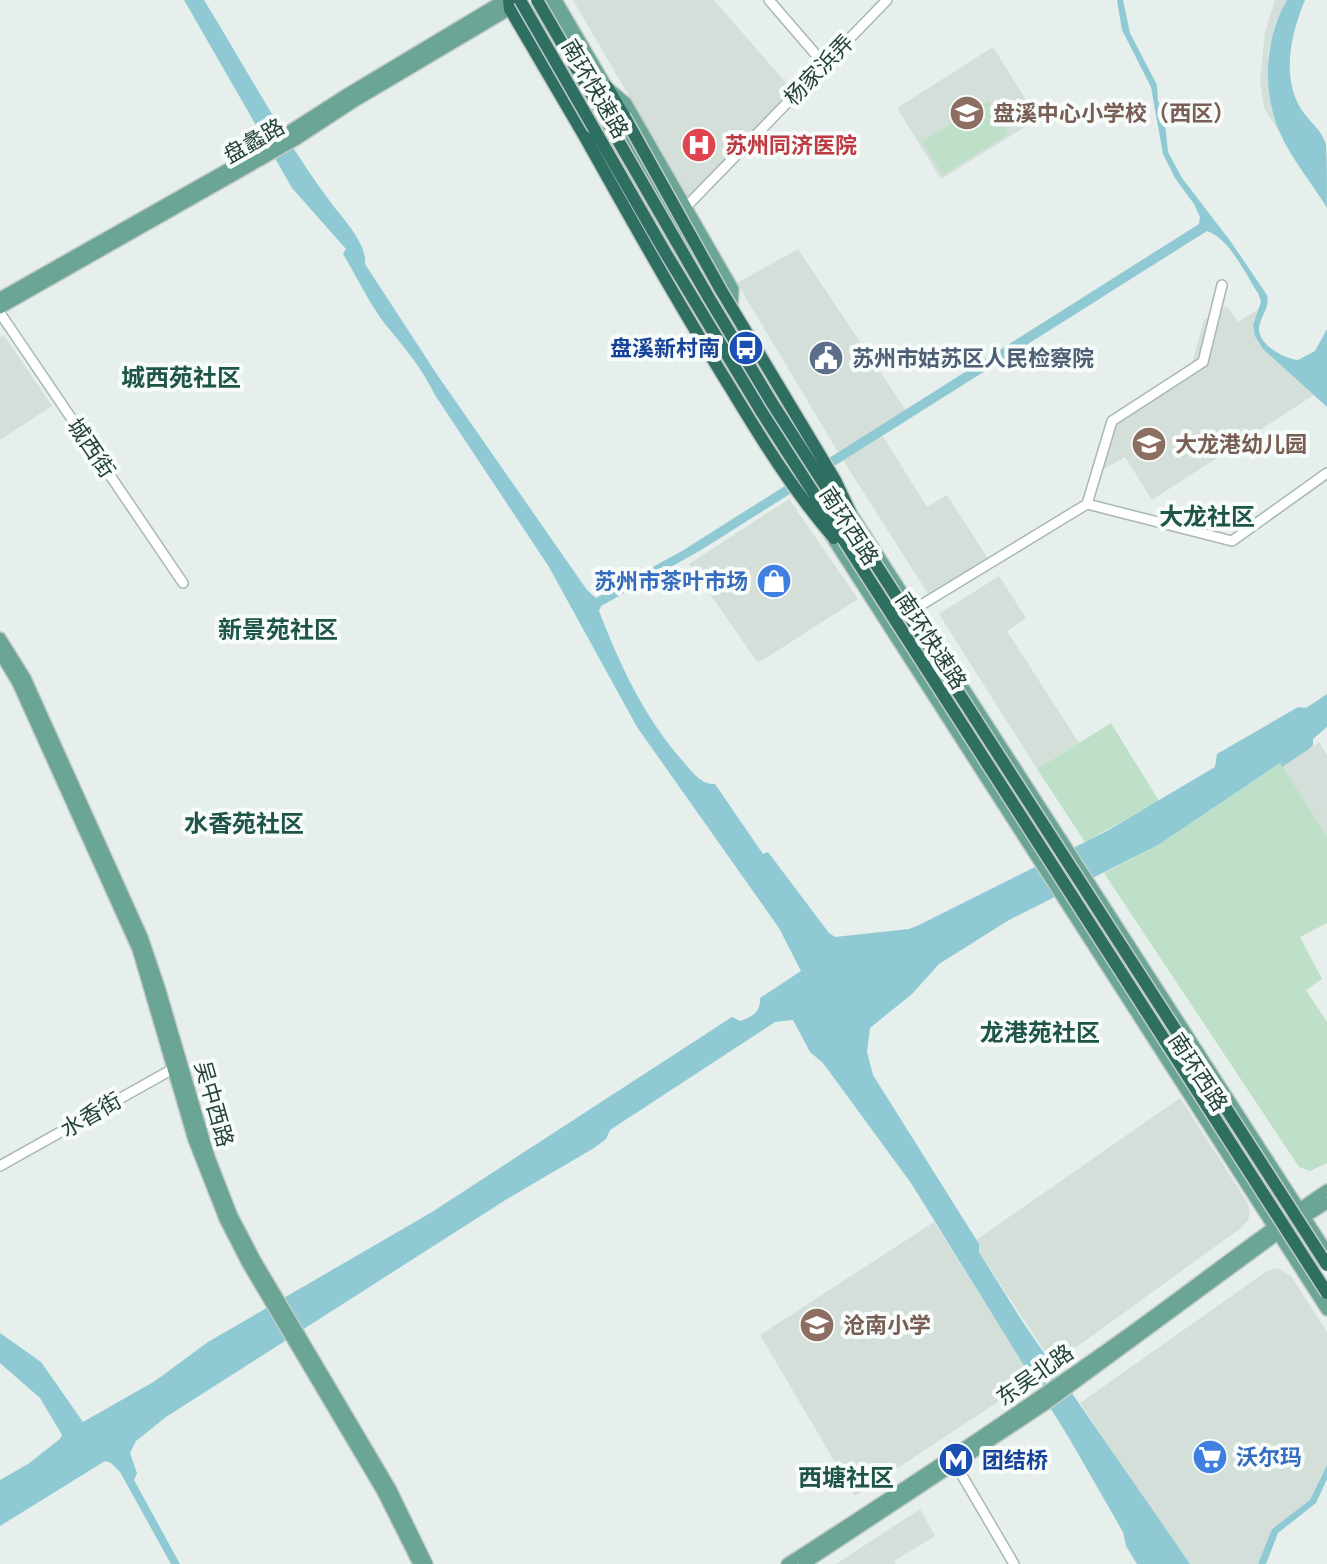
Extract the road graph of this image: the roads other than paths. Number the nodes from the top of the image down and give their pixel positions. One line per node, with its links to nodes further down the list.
1 (535, 0): 7 (main road); 20 (highway, 南环快速路, bridge)
2 (546, 0): 7 (main road, 南环西路)
3 (556, 0): 9 (main road)
4 (769, 0): 8 (street)
5 (887, 0): 8 (street, 杨家浜弄)
6 (513, 2): 10 (main road, 盘蠡路); 13 (main road, 南环西路); 21 (highway, 南环快速路, bridge); 21 (highway, bridge)
7 (564, 33): 12 (main road, 南环西路)
8 (824, 64): 11 (street, 杨家浜弄)
9 (607, 87): 11 (main road); 20 (highway, bridge)
10 (251, 161): 15 (main road, 盘蠡路); 16 (main road, 盘蠡路)
11 (686, 208): 12 (street, 杨家浜弄); 17 (main road)
12 (673, 221): 13 (street, 杨家浜弄); 17 (main road, 南环西路)
13 (649, 241): 24 (main road, 南环西路, bridge)
14 (1222, 285): 19 (street)
15 (0, 298)
16 (0, 310): 22 (street, 城西街)
17 (731, 321): 23 (main road, 南环西路, bridge)
18 (1327, 473): 19 (street)
19 (1087, 504): 23 (street)
20 (874, 562): 34 (highway, 南环快速路, bridge)
21 (862, 569): 35 (highway, 南环快速路, bridge)
22 (183, 583)
23 (913, 609): 24 (street); 31 (main road, 南环西路)
24 (888, 625): 32 (main road, 南环西路)
25 (0, 638): 27 (main road, 吴中西路)
26 (0, 653): 27 (main road, 吴中西路)
27 (178, 1066): 28 (street, 水香街); 37 (main road, 吴中西路)
28 (0, 1166)
29 (1327, 1190): 31 (main road)
30 (1327, 1203): 31 (main road)
31 (1302, 1213): 32 (main road, 东吴北路); 33 (main road, 南环西路)
32 (1276, 1229): 36 (main road, 南环西路); 38 (main road, 东吴北路)
33 (1327, 1252)
34 (1327, 1265)
35 (1327, 1293)
36 (1327, 1310)
37 (298, 1338): 39 (main road, 吴中西路); 40 (main road, 吴中西路)
38 (954, 1461): 41 (main road, 东吴北路); 42 (main road, 东吴北路); 43 (street)
39 (419, 1564)
40 (427, 1564)
41 (787, 1564)
42 (804, 1564)
43 (1014, 1564)

